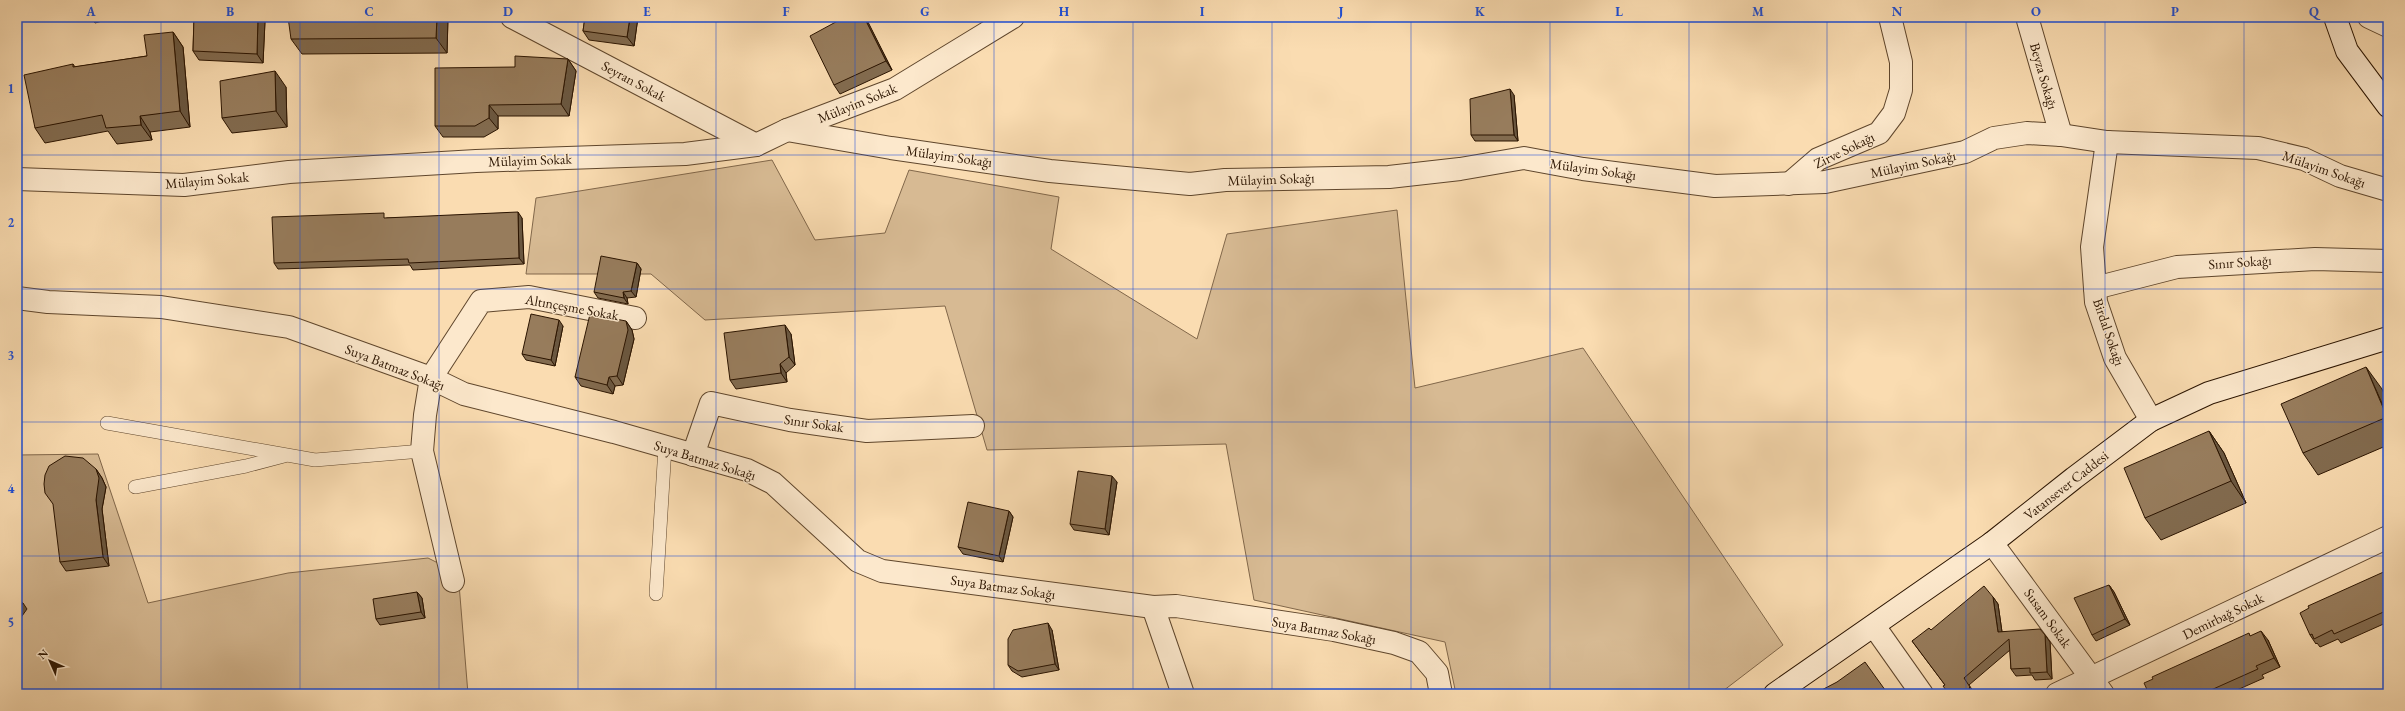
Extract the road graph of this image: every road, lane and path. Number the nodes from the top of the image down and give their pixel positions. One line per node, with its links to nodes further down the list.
1 (512, 17): 12 (street, Seyran Sokak)
2 (1012, 17): 9 (street, Mülayim Sokak)
3 (1890, 17): 14 (street, Zirve Sokağı)
4 (2026, 17): 10 (street, Beyza Sokağı)
5 (2335, 17): 8 (street)
6 (2369, 17): 7 (street)
7 (2388, 26)
8 (2388, 106)
9 (787, 130): 12 (street, Mülayim Sokak); 14 (street, Mülayim Sokağı)
10 (2061, 135): 11 (street, Mülayim Sokağı); 14 (street, Mülayim Sokağı)
11 (2107, 142): 15 (street, Mülayim Sokağı); 17 (street, Birdal Sokağı)
12 (756, 145): 13 (street, Mülayim Sokak)
13 (17, 179)
14 (1789, 184)
15 (2388, 190)
16 (2388, 261): 17 (street, Sınır Sokağı)
17 (2095, 288): 22 (street, Birdal Sokağı)
18 (17, 298): 21 (street, Suya Batmaz Sokağı)
19 (635, 318): 21 (street, Altınçeşme Sokak)
20 (2388, 338): 22 (street, Vatansever Caddesi)
21 (431, 378): 25 (street, Suya Batmaz Sokağı); 26 (street)
22 (2151, 420): 31 (street, Vatansever Caddesi)
23 (107, 422): 27 (lane)
24 (973, 426): 28 (street, Sınır Sokak)
25 (665, 447): 28 (street, Suya Batmaz Sokağı); 33 (lane)
26 (422, 451): 27 (lane); 32 (street)
27 (290, 455): 29 (lane)
28 (693, 455): 34 (street, Suya Batmaz Sokağı)
29 (135, 487)
30 (2388, 537): 36 (street, Demirbağ Sokak)
31 (1992, 543): 35 (street, Vatansever Caddesi); 36 (street, Susam Sokak)
32 (453, 581)
33 (656, 594)
34 (1153, 608): 37 (street); 38 (street, Suya Batmaz Sokağı)
35 (1874, 626): 39 (street, Vatansever Caddesi); 40 (street)
36 (2098, 686): 41 (street, Demirbağ Sokak)
37 (1183, 694)
38 (1441, 694)
39 (1775, 694)
40 (1922, 694)
41 (2057, 694)

